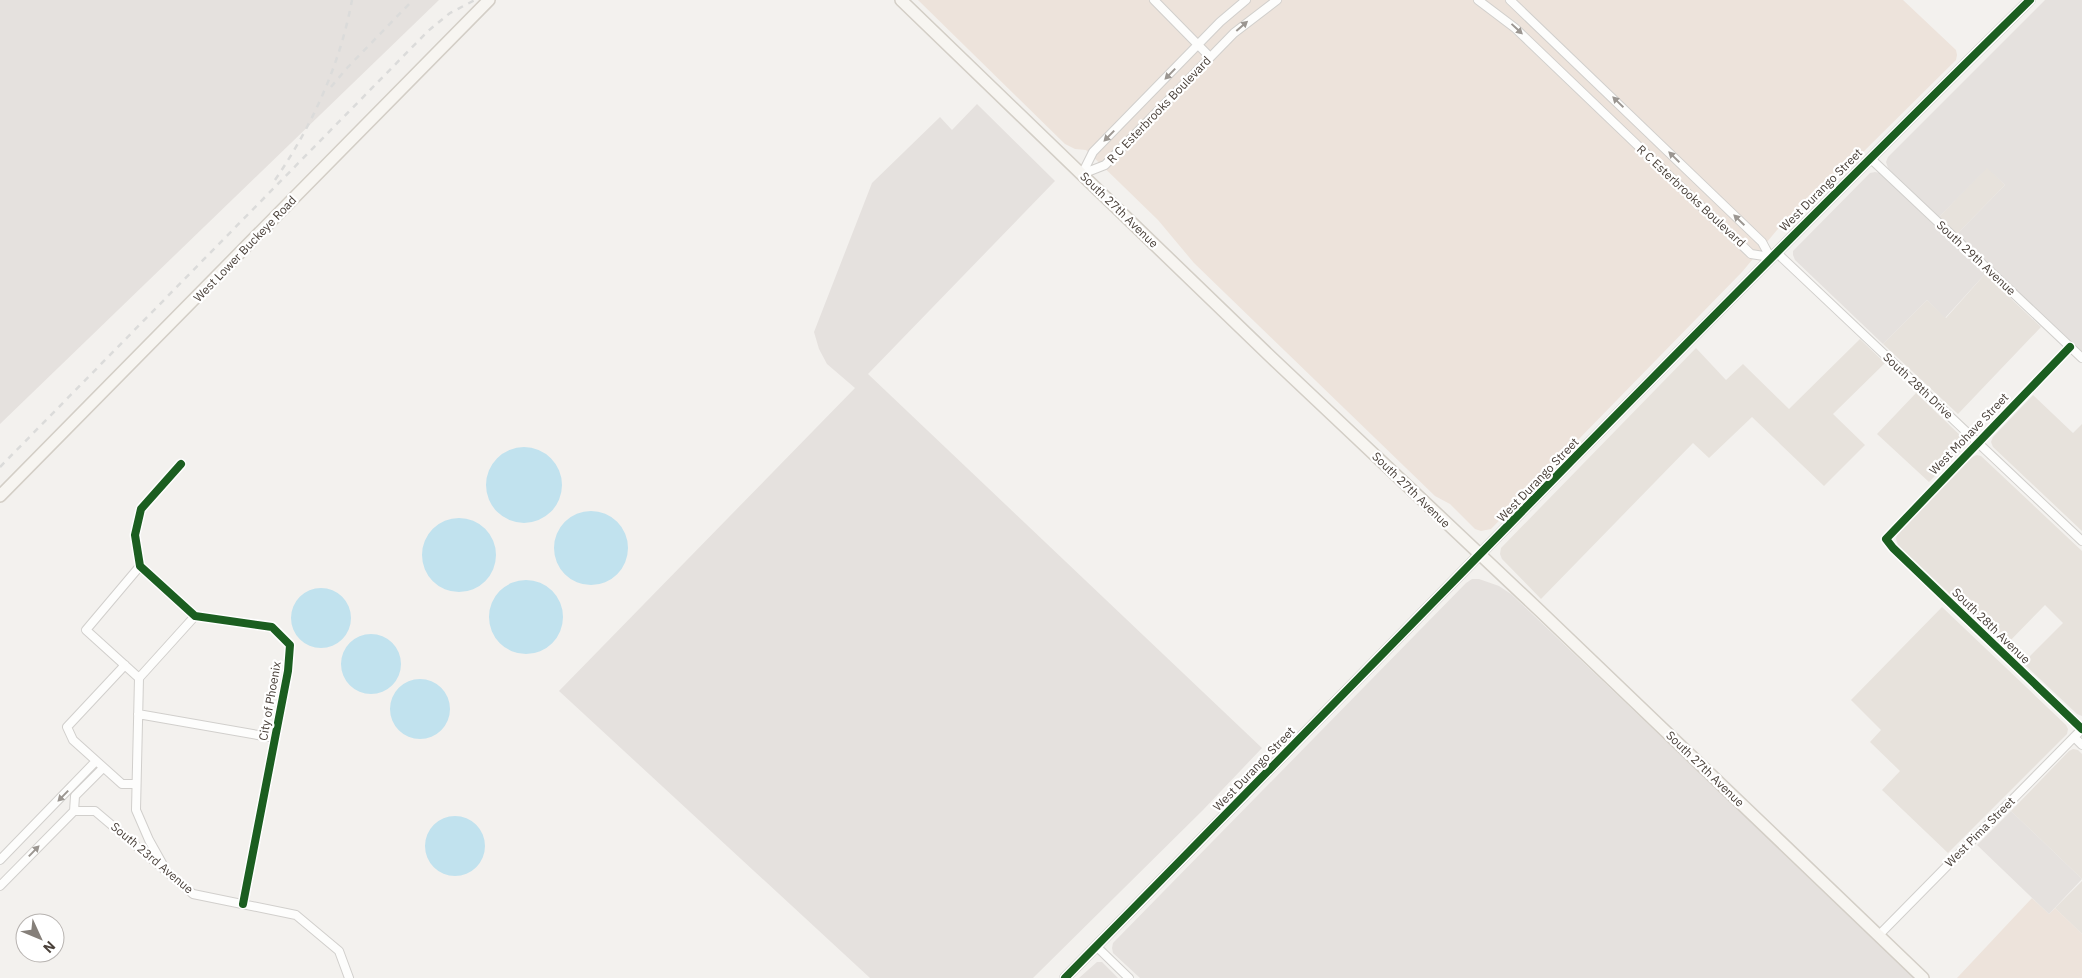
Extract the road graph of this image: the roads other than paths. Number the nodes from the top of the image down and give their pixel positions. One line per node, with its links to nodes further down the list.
1 (488, 0): 18 (main road, West Lower Buckeye Road)
2 (900, 0): 12 (main road, South 27th Avenue)
3 (1154, 0): 9 (street)
4 (1246, 0): 9 (street, R C Esterbrooks Boulevard)
5 (1277, 0): 10 (street, R C Esterbrooks Boulevard, one-way to 5)
6 (1478, 0): 13 (street, R C Esterbrooks Boulevard, one-way to 13)
7 (1510, 0): 13 (street, R C Esterbrooks Boulevard, one-way to 7)
8 (2030, 0): 11 (street, West Durango Street)
9 (1198, 45): 10 (street); 12 (street, R C Esterbrooks Boulevard, one-way to 12)
10 (1210, 57): 12 (street, R C Esterbrooks Boulevard)
11 (1870, 158): 13 (street, West Durango Street); 14 (street, South 29th Avenue)
12 (1082, 174): 21 (main road, South 27th Avenue)
13 (1773, 255): 16 (street, South 28th Drive); 21 (street, West Durango Street)
14 (2070, 347): 15 (street, South 29th Avenue); 16 (street, West Mohave Street)
15 (2082, 358)
16 (1978, 442): 19 (street, West Mohave Street); 20 (street, South 28th Drive)
17 (181, 464): 22 (street)
18 (0, 496)
19 (1886, 539): 27 (street, South 28th Avenue)
20 (2082, 541)
21 (1480, 555): 39 (main road, South 27th Avenue); 40 (street, West Durango Street)
22 (140, 566): 23 (street); 24 (street)
23 (195, 616): 25 (street); 28 (street, City of Phoenix)
24 (125, 665): 25 (street); 31 (street)
25 (139, 678): 26 (street)
26 (138, 714): 28 (street, City of Phoenix); 33 (street)
27 (2082, 729): 29 (street, West Pima Street)
28 (275, 738): 38 (street, City of Phoenix)
29 (2074, 738): 30 (street); 39 (street, West Pima Street)
30 (2082, 745)
31 (96, 761): 32 (street); 35 (street, one-way to 35)
32 (103, 768): 33 (street); 34 (street)
33 (136, 784): 36 (street)
34 (74, 811): 36 (street, South 23rd Avenue); 37 (street, one-way to 34)
35 (0, 860)
36 (167, 872): 38 (street, South 23rd Avenue)
37 (0, 886)
38 (242, 904): 41 (street, South 23rd Avenue)
39 (1879, 935): 44 (main road, South 27th Avenue)
40 (1096, 946): 42 (street, West Durango Street); 43 (street)
41 (349, 978)
42 (1065, 978)
43 (1128, 978)
44 (1923, 978)

